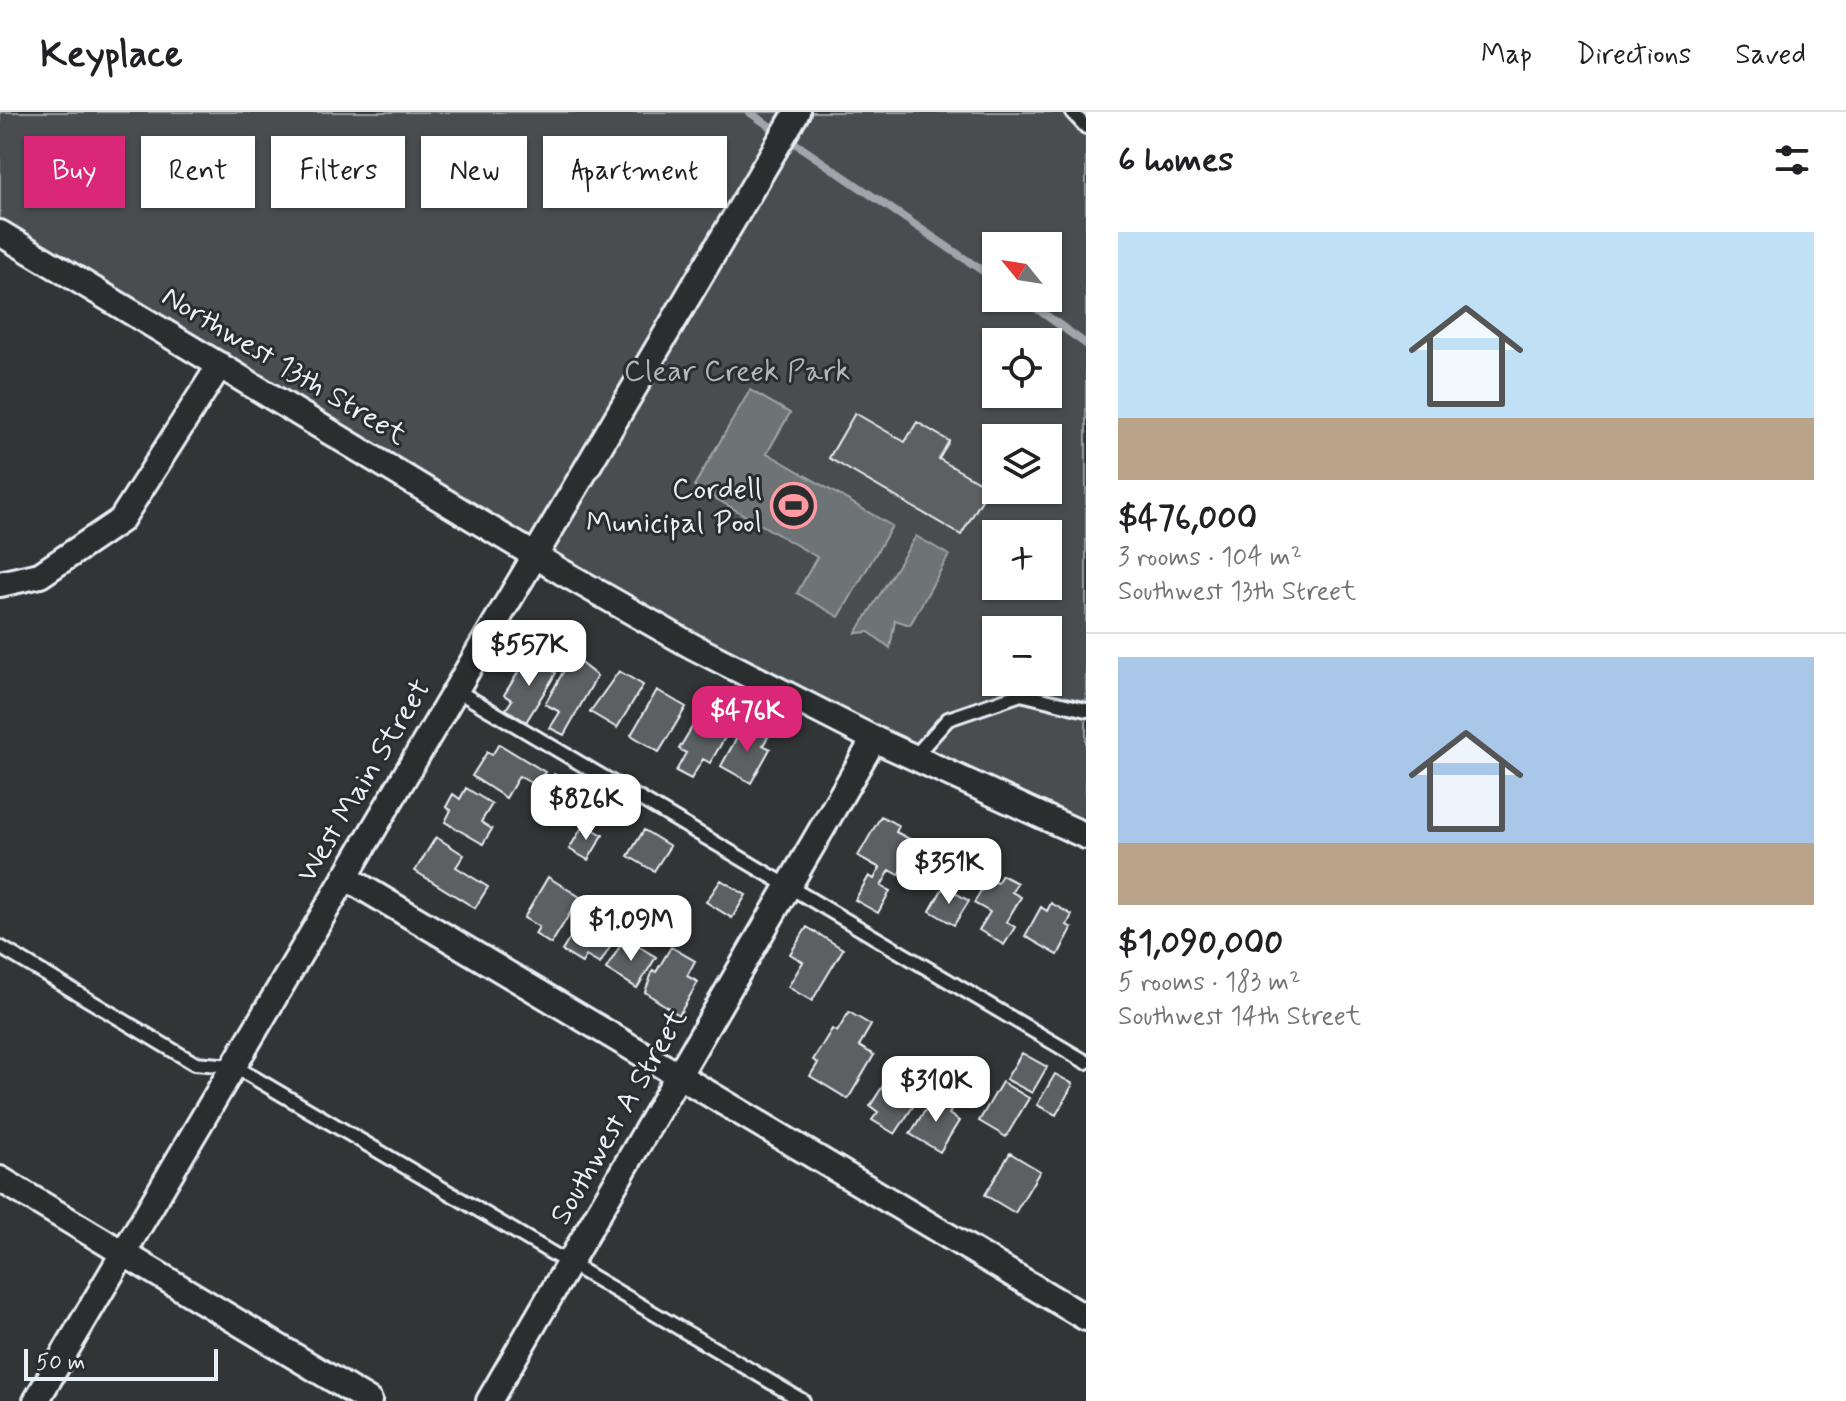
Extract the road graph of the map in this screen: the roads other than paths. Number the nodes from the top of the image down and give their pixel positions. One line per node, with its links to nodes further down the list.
1 (797, 112): 6 (street, West Main Street)
2 (1072, 112): 3 (lane)
3 (1086, 127)
4 (0, 233): 5 (street, Northwest 13th Street)
5 (220, 365): 6 (street, Northwest 13th Street); 7 (street)
6 (536, 554): 8 (street, West Main Street); 10 (street, Northwest 13th Street)
7 (0, 584)
8 (456, 690): 13 (street, West Main Street); 14 (lane)
9 (1086, 710): 11 (lane)
10 (874, 739): 11 (street, Northwest 13th Street); 14 (street, Southwest A Street)
11 (914, 757): 12 (street, Northwest 13th Street)
12 (1086, 836)
13 (345, 877): 17 (street, West Main Street); 18 (street)
14 (788, 889): 16 (lane); 18 (street, Southwest A Street)
15 (0, 947): 17 (lane)
16 (1086, 1062)
17 (234, 1066): 20 (street, West Main Street); 21 (lane)
18 (680, 1076): 21 (street, Southwest A Street); 22 (street)
19 (0, 1179): 20 (street)
20 (122, 1254): 23 (street, West Main Street); 24 (street)
21 (571, 1262): 25 (street, Southwest A Street); 26 (lane)
22 (1086, 1318)
23 (36, 1401)
24 (369, 1401)
25 (489, 1401)
26 (803, 1401)

